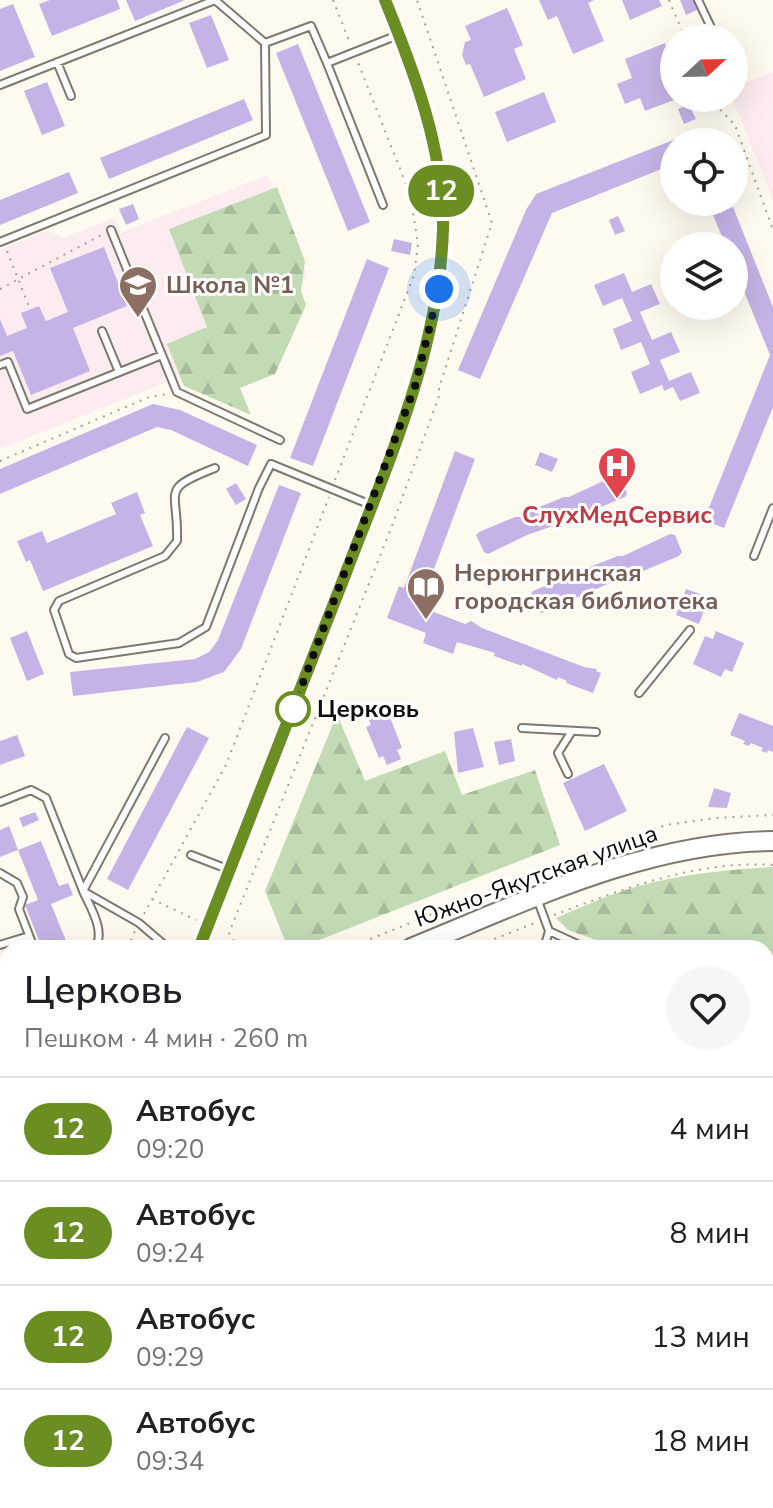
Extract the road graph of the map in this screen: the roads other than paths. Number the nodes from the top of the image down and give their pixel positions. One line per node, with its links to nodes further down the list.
1 (385, 0): 4 (street)
2 (698, 0): 3 (lane)
3 (709, 24)
4 (399, 34): 7 (lane); 19 (street)
5 (265, 43): 6 (lane); 7 (lane); 12 (lane)
6 (57, 62): 8 (lane); 9 (lane)
7 (327, 63): 10 (lane)
8 (0, 85)
9 (71, 96)
10 (383, 205)
11 (111, 230): 14 (lane)
12 (2, 241)
13 (102, 331): 16 (lane)
14 (162, 355): 16 (lane); 17 (lane)
15 (0, 365): 16 (lane)
16 (119, 372)
17 (280, 440)
18 (215, 468): 19 (lane)
19 (372, 505): 32 (street)
20 (773, 508): 21 (lane)
21 (754, 556)
22 (690, 630): 23 (lane)
23 (639, 693)
24 (522, 728): 25 (lane)
25 (572, 731): 26 (lane); 28 (lane)
26 (596, 732)
27 (165, 738): 34 (lane)
28 (568, 774)
29 (0, 802): 34 (lane)
30 (773, 841): 35 (street, Южно-Якутская улица)
31 (191, 855): 32 (lane)
32 (230, 870): 42 (street)
33 (0, 873): 37 (lane)
34 (83, 891): 40 (lane); 41 (lane)
35 (537, 897): 36 (lane); 43 (street, Южно-Якутская улица)
36 (549, 931): 44 (lane); 45 (lane)
37 (29, 936): 38 (lane); 39 (lane)
38 (16, 940)
39 (31, 940)
40 (99, 940)
41 (159, 940)
42 (202, 940)
43 (431, 940)
44 (546, 940)
45 (569, 940)

